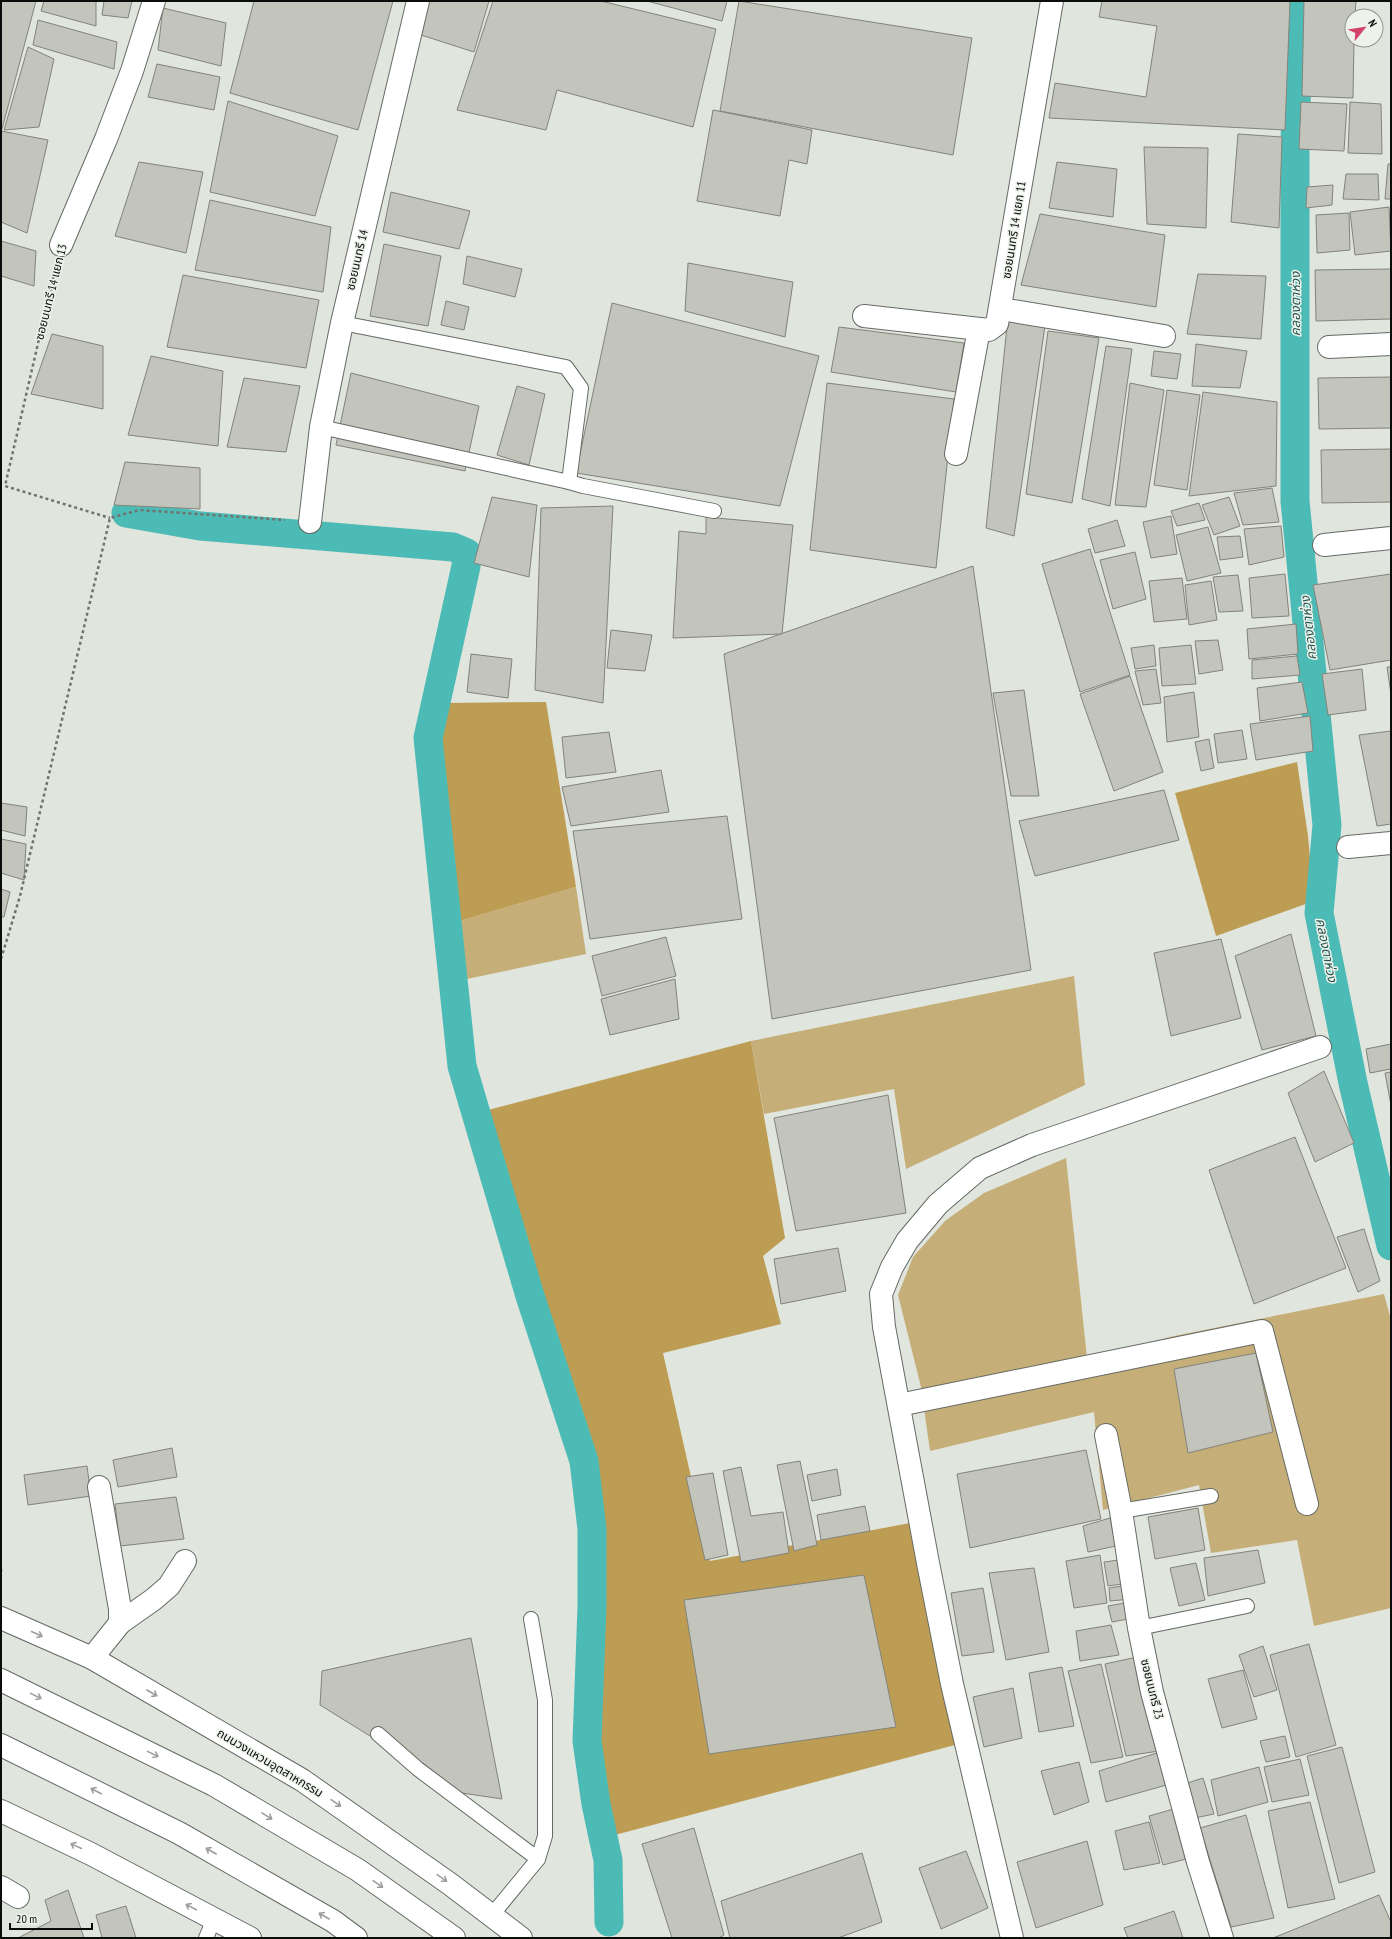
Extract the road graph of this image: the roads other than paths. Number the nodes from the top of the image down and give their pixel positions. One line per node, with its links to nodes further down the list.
1 (154, 1): 4 (street, ซอยนนทรี 14 แยก 13)
2 (418, 1): 7 (street, ซอยนนทรี 14)
3 (1052, 1): 5 (street, ซอยนนทรี 14 แยก 11)
4 (61, 245)
5 (1001, 309): 8 (street, ซอยนนทรี 14 แยก 11); 9 (street)
6 (864, 316): 8 (street, ซอยนนทรี 14 แยก 11)
7 (342, 323): 12 (street, ซอยนนทรี 14); 14 (lane)
8 (979, 329): 13 (street)
9 (1164, 336)
10 (1391, 344): 11 (street)
11 (1328, 347)
12 (321, 427): 14 (lane); 16 (street, ซอยนนทรี 14)
13 (956, 454)
14 (569, 482): 15 (lane)
15 (714, 511)
16 (310, 522)
17 (1391, 538): 18 (street)
18 (1324, 545)
19 (1391, 843): 20 (street)
20 (1348, 847)
21 (1320, 1047): 22 (street)
22 (899, 1405): 26 (street); 46 (street)
23 (1106, 1435): 27 (street, ซอยนนทรี 23)
24 (99, 1487): 32 (street)
25 (1211, 1496): 27 (lane)
26 (1307, 1504)
27 (1121, 1511): 33 (street, ซอยนนทรี 23)
28 (185, 1561): 32 (street)
29 (1247, 1606): 33 (lane)
30 (1, 1618): 34 (street, ถนนวงแหวนอุตสาหกรรม, one-way to 34)
31 (531, 1619): 39 (lane)
32 (120, 1623): 34 (street)
33 (1139, 1628): 47 (street, ซอยนนทรี 23)
34 (92, 1658): 40 (street, ถนนวงแหวนอุตสาหกรรม, one-way to 40)
35 (1, 1680): 44 (street, one-way to 44)
36 (378, 1734): 39 (lane)
37 (1, 1745): 43 (street, one-way to 37)
38 (1, 1811): 41 (street, one-way to 38)
39 (538, 1859): 40 (lane)
40 (492, 1916): 45 (street, ถนนวงแหวนอุตสาหกรรม)
41 (210, 1928): 42 (street)
42 (250, 1938)
43 (356, 1938)
44 (454, 1938)
45 (521, 1938)
46 (1012, 1938)
47 (1222, 1938)

